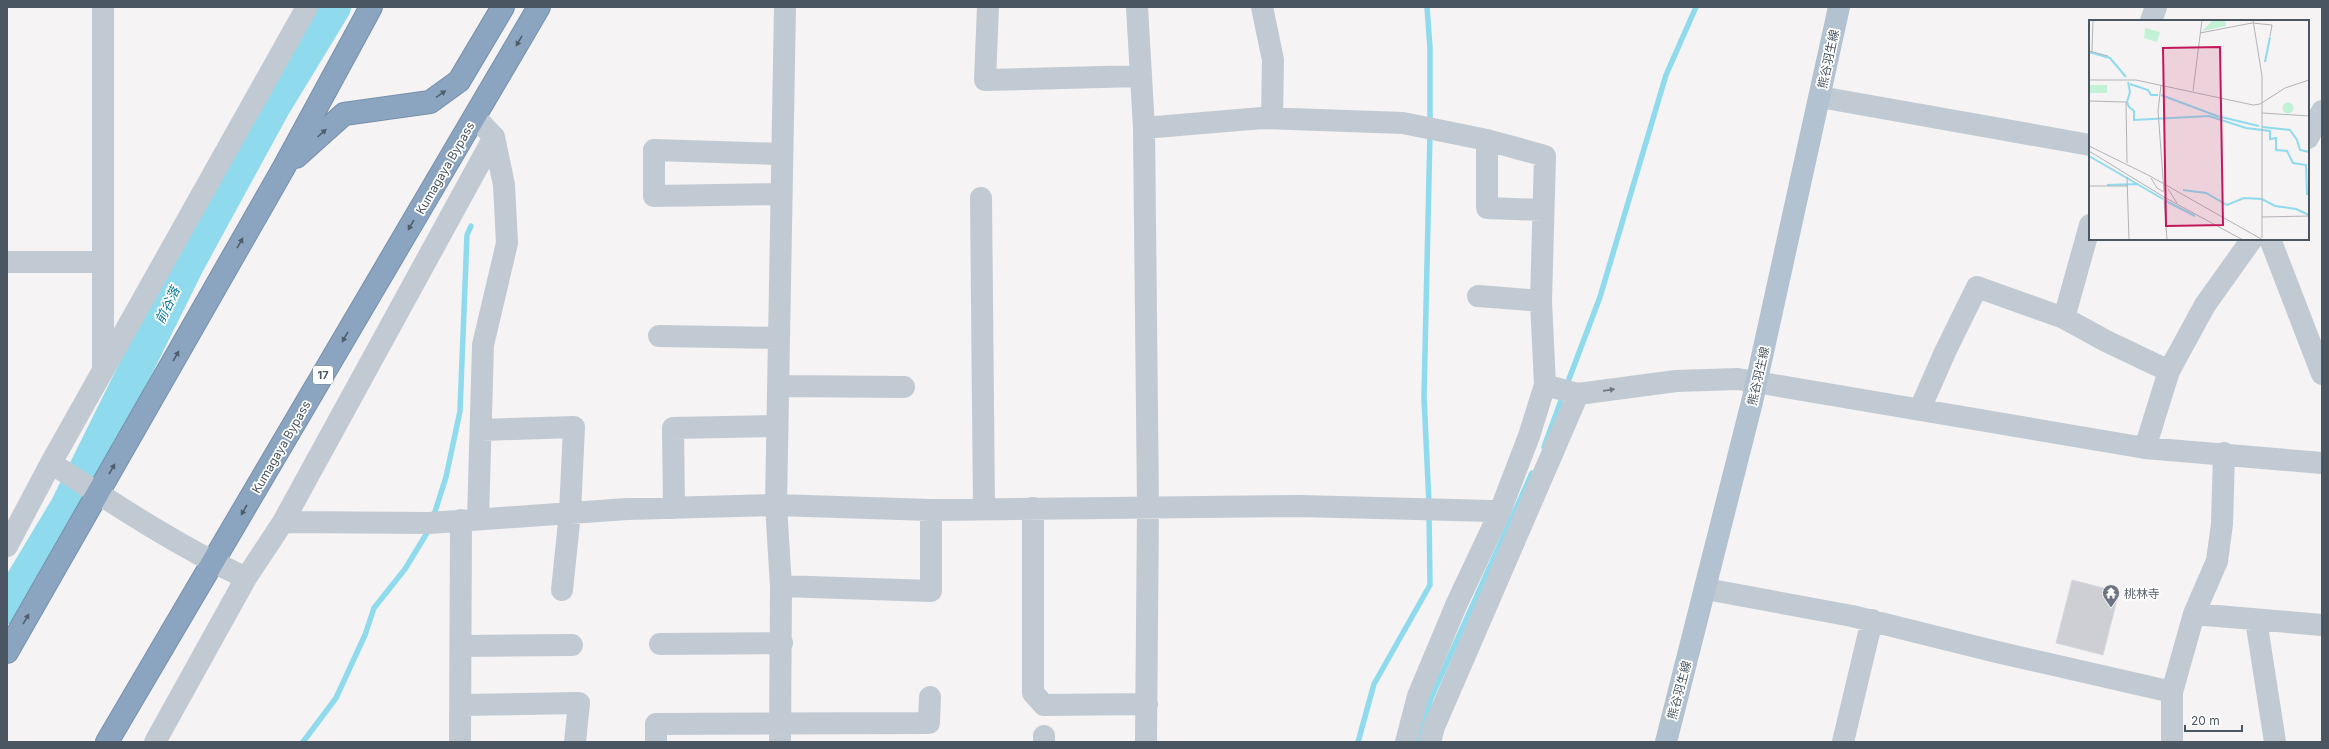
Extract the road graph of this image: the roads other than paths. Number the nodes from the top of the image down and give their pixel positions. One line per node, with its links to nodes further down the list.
1 (103, 7): 32 (street)
2 (307, 7): 38 (street)
3 (371, 7): 24 (highway)
4 (503, 7): 24 (highway, one-way to 4)
5 (539, 7): 16 (highway, Kumagaya Bypass / 17, one-way to 16)
6 (785, 7): 23 (street)
7 (988, 7): 13 (street)
8 (1137, 7): 13 (street)
9 (1262, 7): 17 (street)
10 (1839, 7): 14 (main road, 熊谷羽生線)
11 (2156, 7): 12 (street)
12 (2151, 20)
13 (1140, 76): 18 (street)
14 (1820, 97): 22 (street); 41 (main road, 熊谷羽生線)
15 (2322, 111): 19 (street)
16 (475, 117): 20 (street); 64 (highway, Kumagaya Bypass / 17, one-way to 64)
17 (1272, 118): 18 (street); 21 (street)
18 (1144, 128): 54 (street)
19 (2309, 136)
20 (494, 137): 47 (street); 62 (street)
21 (1487, 140): 27 (street); 27 (street)
22 (2089, 145)
23 (782, 154): 25 (street); 25 (street)
24 (283, 169): 52 (highway, one-way to 24)
25 (781, 194): 37 (street)
26 (981, 198): 57 (street)
27 (1544, 210): 34 (street)
28 (2089, 228): 35 (street)
29 (2251, 240): 39 (street)
30 (2270, 240): 40 (street)
31 (7, 262): 32 (street)
32 (102, 262): 38 (street)
33 (1478, 296): 34 (street)
34 (1541, 301): 44 (street)
35 (2064, 318): 39 (street); 45 (street)
36 (659, 336): 37 (street)
37 (778, 338): 42 (street)
38 (103, 371): 51 (street)
39 (2169, 371): 48 (street)
40 (2322, 374)
41 (1757, 382): 44 (street, one-way to 41); 45 (street); 67 (main road, 熊谷羽生線)
42 (778, 386): 43 (street); 46 (street)
43 (904, 387)
44 (1563, 391): 60 (street); 90 (street)
45 (1920, 409): 48 (street)
46 (777, 426): 53 (street); 55 (street)
47 (481, 430): 59 (street); 61 (street)
48 (2145, 448): 49 (street)
49 (2224, 453): 50 (street); 69 (street)
50 (2322, 463)
51 (52, 464): 52 (street); 63 (street)
52 (97, 494): 64 (street); 77 (highway, one-way to 52)
53 (776, 506): 55 (street); 58 (street); 66 (street)
54 (1148, 507): 56 (street); 60 (street); 80 (street)
55 (674, 508): 59 (street)
56 (1034, 508): 57 (street); 80 (street)
57 (984, 509): 58 (street)
58 (931, 510): 66 (street)
59 (570, 513): 61 (street); 68 (street)
60 (1499, 514): 89 (street)
61 (470, 520): 62 (street); 76 (street)
62 (283, 522): 65 (street)
63 (7, 546)
64 (213, 562): 65 (street); 83 (highway, Kumagaya Bypass / 17)
65 (246, 578): 84 (street)
66 (781, 586): 73 (street)
67 (1706, 589): 70 (street); 91 (main road, 熊谷羽生線)
68 (562, 590)
69 (2194, 614): 71 (street); 78 (street)
70 (1872, 620): 78 (street); 92 (street)
71 (2256, 620): 72 (street); 94 (street)
72 (2322, 625)
73 (782, 643): 74 (street); 82 (street)
74 (660, 644)
75 (572, 645): 76 (street)
76 (462, 646): 81 (street)
77 (7, 652)
78 (2172, 692): 93 (street)
79 (930, 697): 82 (street)
80 (1147, 704): 88 (street)
81 (461, 705): 85 (street); 86 (street)
82 (780, 732): 87 (street)
83 (107, 742)
84 (155, 742)
85 (460, 742)
86 (576, 742)
87 (656, 742)
88 (1146, 742)
89 (1406, 742)
90 (1430, 742)
91 (1666, 742)
92 (1843, 742)
93 (2172, 742)
94 (2275, 742)

